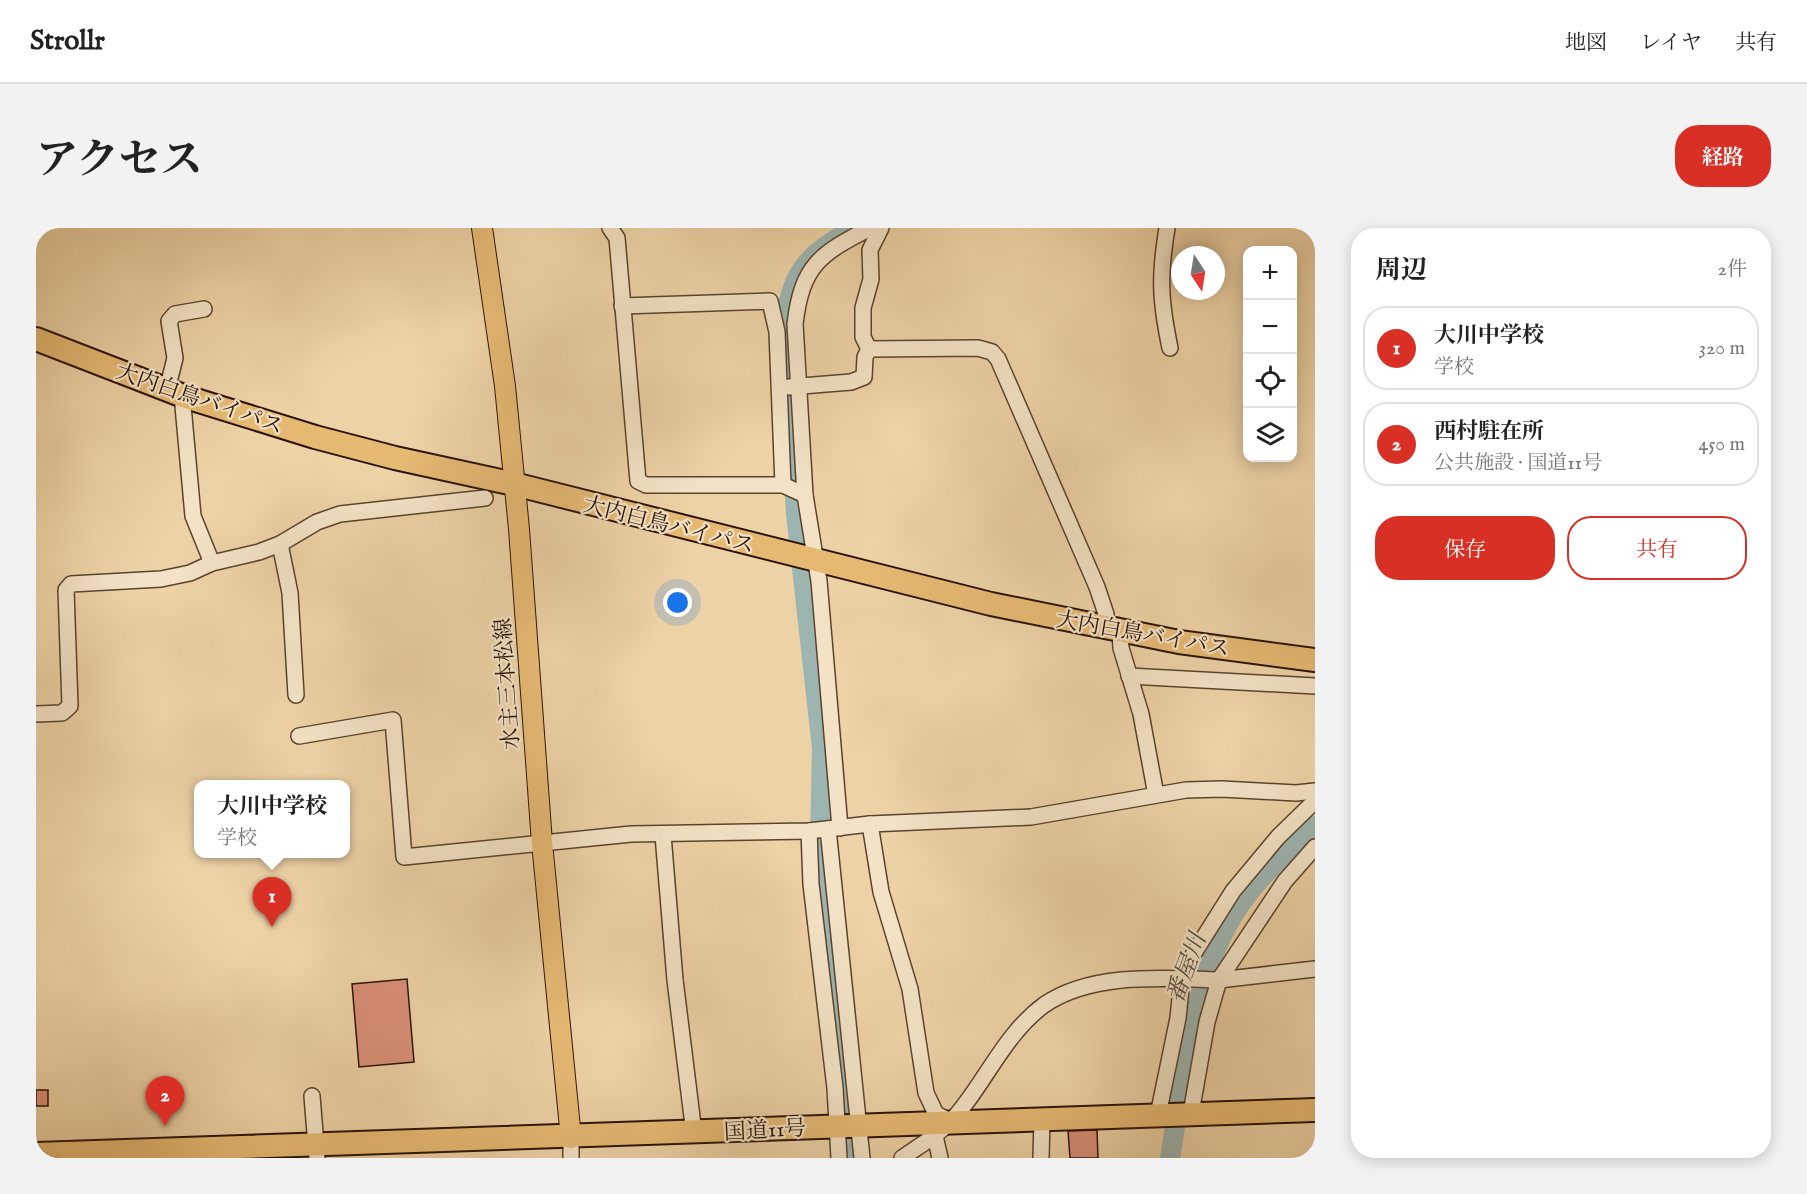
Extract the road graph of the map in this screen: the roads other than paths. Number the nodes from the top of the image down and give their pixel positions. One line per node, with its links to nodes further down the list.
1 (482, 228): 13 (main road, 水主三本松線)
2 (610, 228): 6 (street)
3 (870, 228): 11 (street)
4 (881, 228): 10 (street)
5 (1167, 228): 9 (street)
6 (622, 306): 11 (street); 14 (street)
7 (204, 309): 12 (street)
8 (36, 339): 12 (highway, 大内白鳥バイパス)
9 (1170, 348)
10 (869, 349): 11 (street); 20 (street)
11 (790, 387): 14 (street); 15 (street)
12 (177, 393): 13 (highway, 大内白鳥バイパス); 19 (street)
13 (514, 484): 18 (highway, 大内白鳥バイパス); 33 (main road, 水主三本松線)
14 (785, 486): 15 (street)
15 (803, 494): 18 (street)
16 (485, 498): 17 (street)
17 (280, 544): 19 (street); 24 (street)
18 (805, 558): 20 (highway, 大内白鳥バイパス); 31 (street)
19 (212, 562): 25 (street)
20 (1112, 630): 21 (highway, 大内白鳥バイパス); 22 (street)
21 (1315, 660)
22 (1129, 676): 23 (street); 28 (street)
23 (1315, 687)
24 (296, 695)
25 (36, 714)
26 (299, 736): 33 (street)
27 (1315, 791): 28 (street)
28 (1156, 795): 30 (street)
29 (1315, 801): 36 (street)
30 (870, 824): 31 (street); 43 (street)
31 (823, 830): 32 (street); 42 (street); 42 (street)
32 (663, 835): 33 (street); 44 (street)
33 (542, 843): 45 (main road, 水主三本松線)
34 (1315, 847): 37 (street)
35 (1315, 969): 37 (street)
36 (1184, 979): 37 (street); 40 (street); 43 (street)
37 (1216, 980): 40 (street)
38 (312, 1096): 46 (street)
39 (1315, 1110): 40 (highway, 国道11号)
40 (1175, 1114): 41 (highway, 国道11号)
41 (1042, 1118): 43 (highway, 国道11号); 53 (street)
42 (848, 1124): 43 (highway, 国道11号); 44 (highway, 国道11号); 49 (street); 50 (street)
43 (943, 1128): 51 (street); 52 (street)
44 (694, 1133): 45 (highway, 国道11号)
45 (571, 1148): 46 (highway, 国道11号)
46 (316, 1151): 48 (highway, 国道11号)
47 (36, 1154): 48 (highway, 国道11号)
48 (166, 1154)
49 (839, 1158)
50 (862, 1158)
51 (902, 1158)
52 (940, 1158)
53 (1041, 1158)

